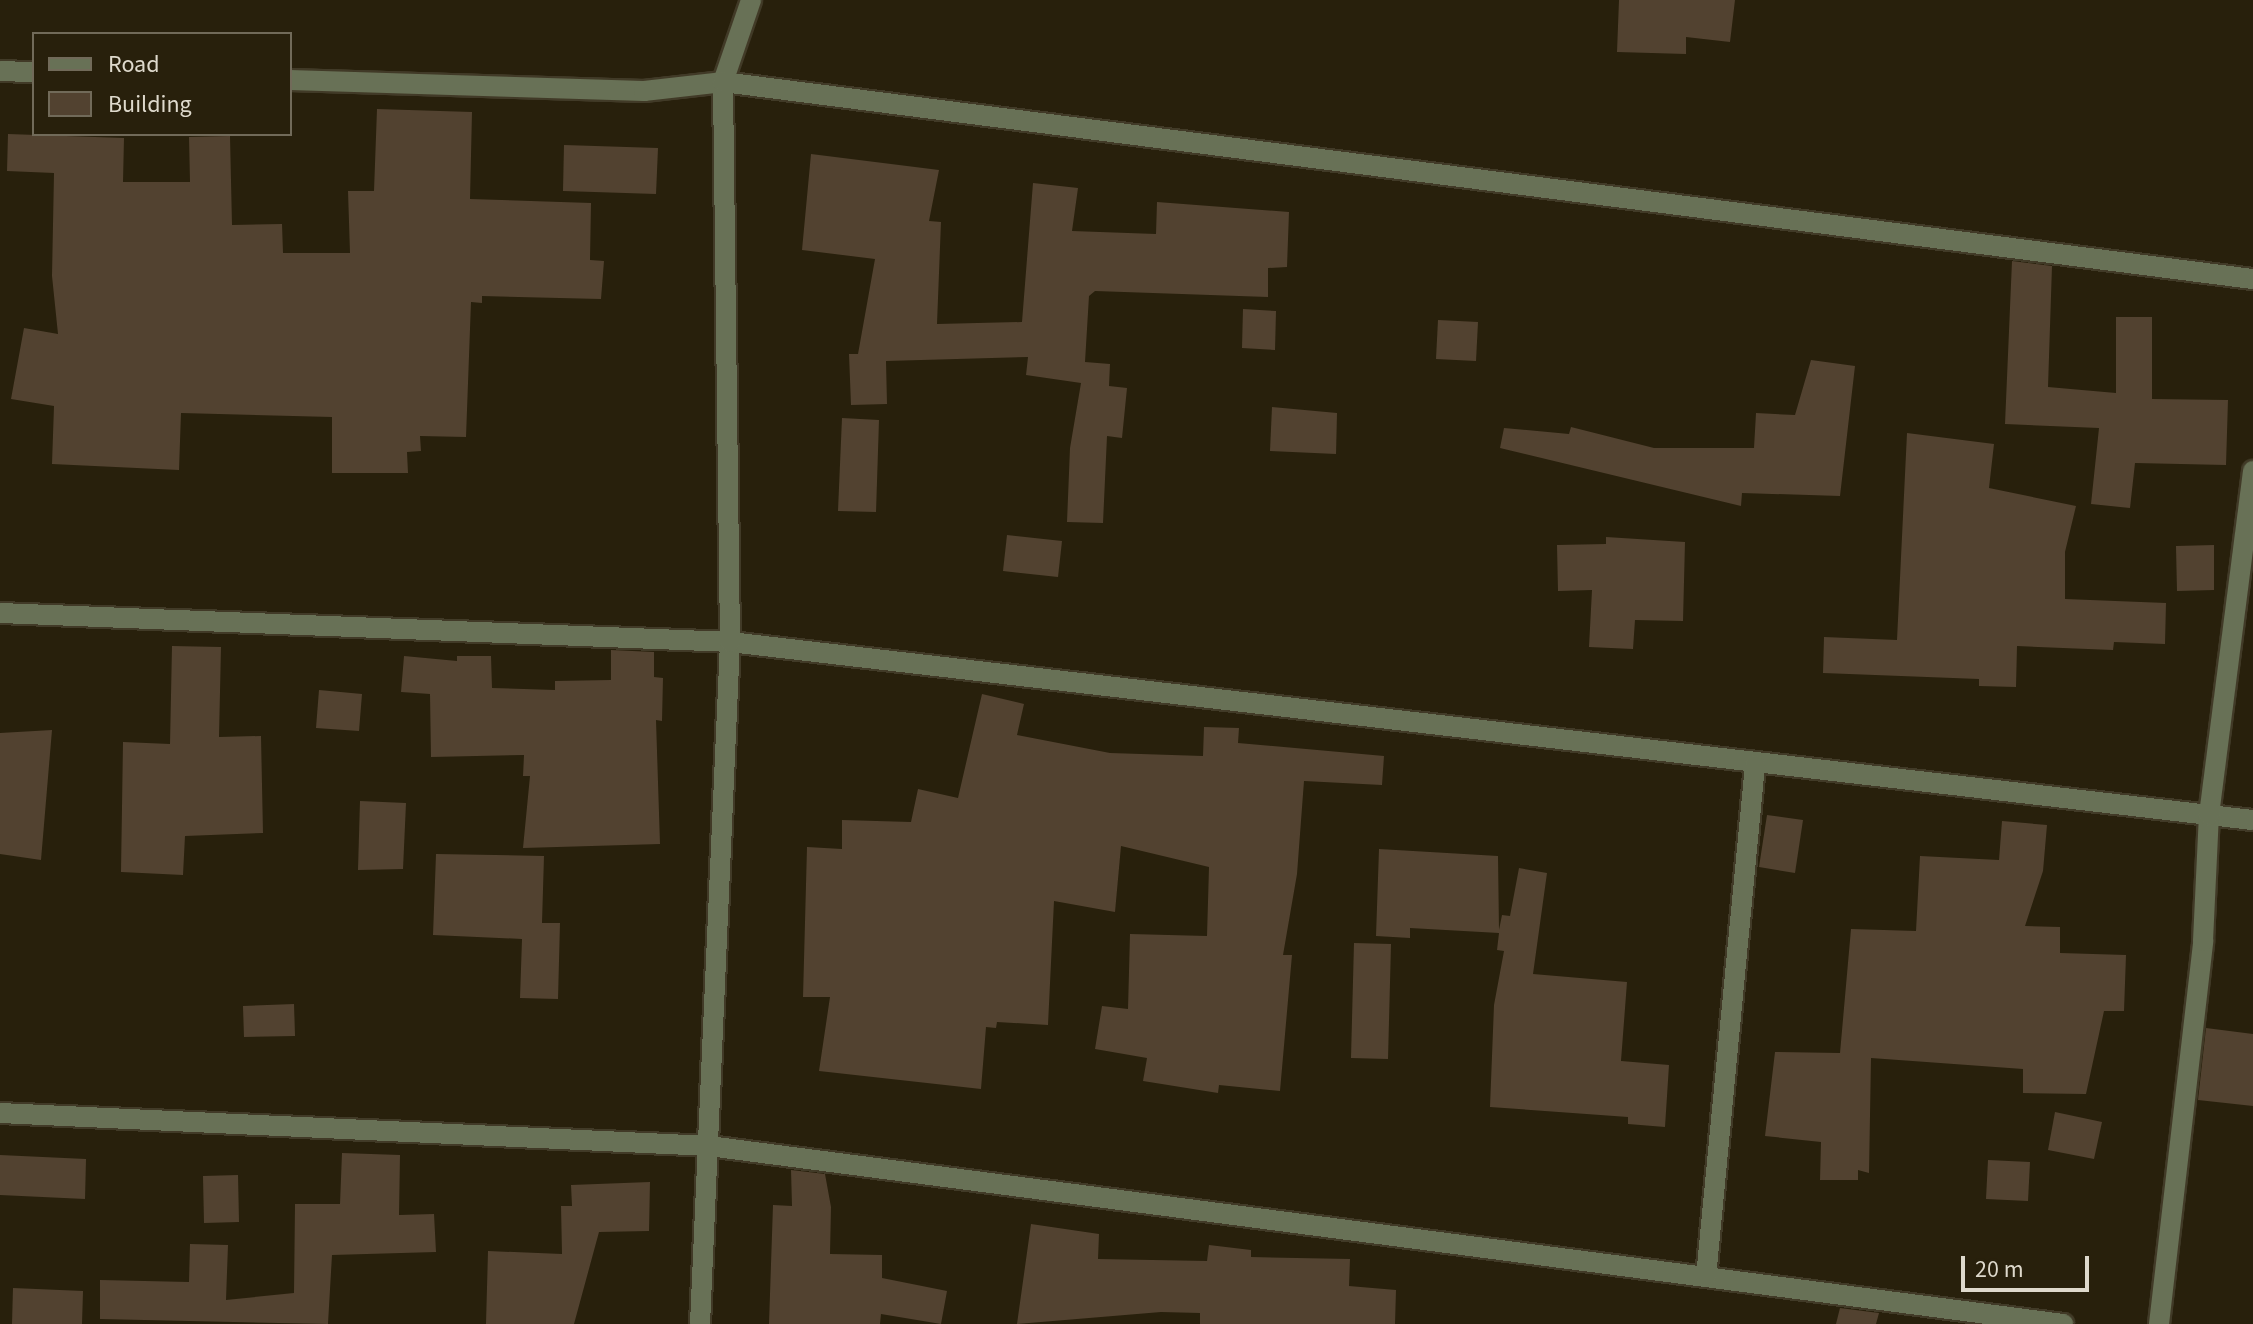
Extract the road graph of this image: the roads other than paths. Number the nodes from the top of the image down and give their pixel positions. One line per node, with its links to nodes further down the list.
1 (751, 0): 5 (street)
2 (0, 71): 3 (street)
3 (32, 72)
4 (292, 80): 5 (street)
5 (723, 82): 6 (street); 9 (street)
6 (2253, 279)
7 (2253, 471): 11 (street)
8 (0, 613): 9 (street)
9 (730, 642): 10 (street); 14 (street)
10 (1755, 765): 11 (street); 15 (street)
11 (2209, 815): 12 (street); 18 (street)
12 (2253, 820)
13 (0, 1113): 14 (street)
14 (709, 1146): 15 (street); 16 (street)
15 (1706, 1277): 17 (street)
16 (700, 1324)
17 (2063, 1324)
18 (2159, 1324)

